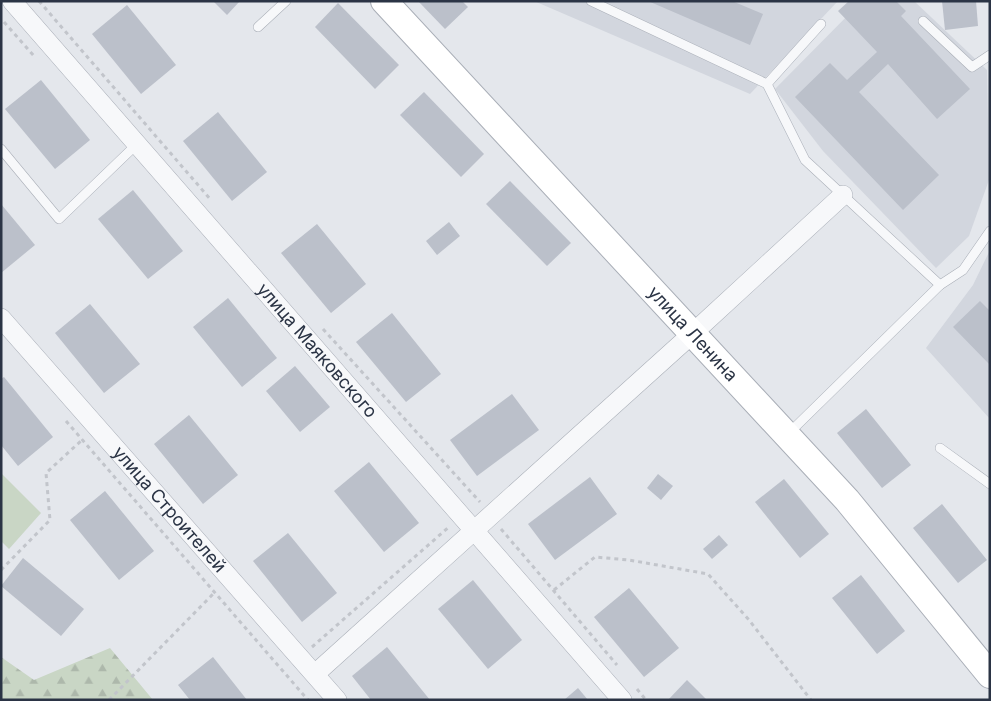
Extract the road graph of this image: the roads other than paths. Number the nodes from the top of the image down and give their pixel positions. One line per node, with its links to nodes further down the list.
1 (12, 1): 10 (street, улица Маяковского)
2 (286, 1): 7 (lane)
3 (384, 1): 16 (main road, улица Ленина)
4 (591, 1): 9 (lane)
5 (923, 21): 8 (lane)
6 (821, 24): 9 (lane)
7 (258, 27)
8 (990, 55)
9 (767, 84): 12 (lane)
10 (137, 144): 11 (lane); 20 (street, улица Маяковского)
11 (1, 149)
12 (843, 195): 14 (lane); 16 (street)
13 (990, 231): 14 (lane)
14 (940, 285): 17 (lane)
15 (1, 318): 21 (street, улица Строителей)
16 (692, 334): 17 (main road, улица Ленина); 20 (street)
17 (787, 435): 22 (main road, улица Ленина)
18 (940, 448): 19 (lane)
19 (990, 484)
20 (473, 530): 21 (street); 24 (street, улица Маяковского)
21 (315, 674): 23 (street, улица Строителей)
22 (990, 675)
23 (338, 700)
24 (622, 700)

